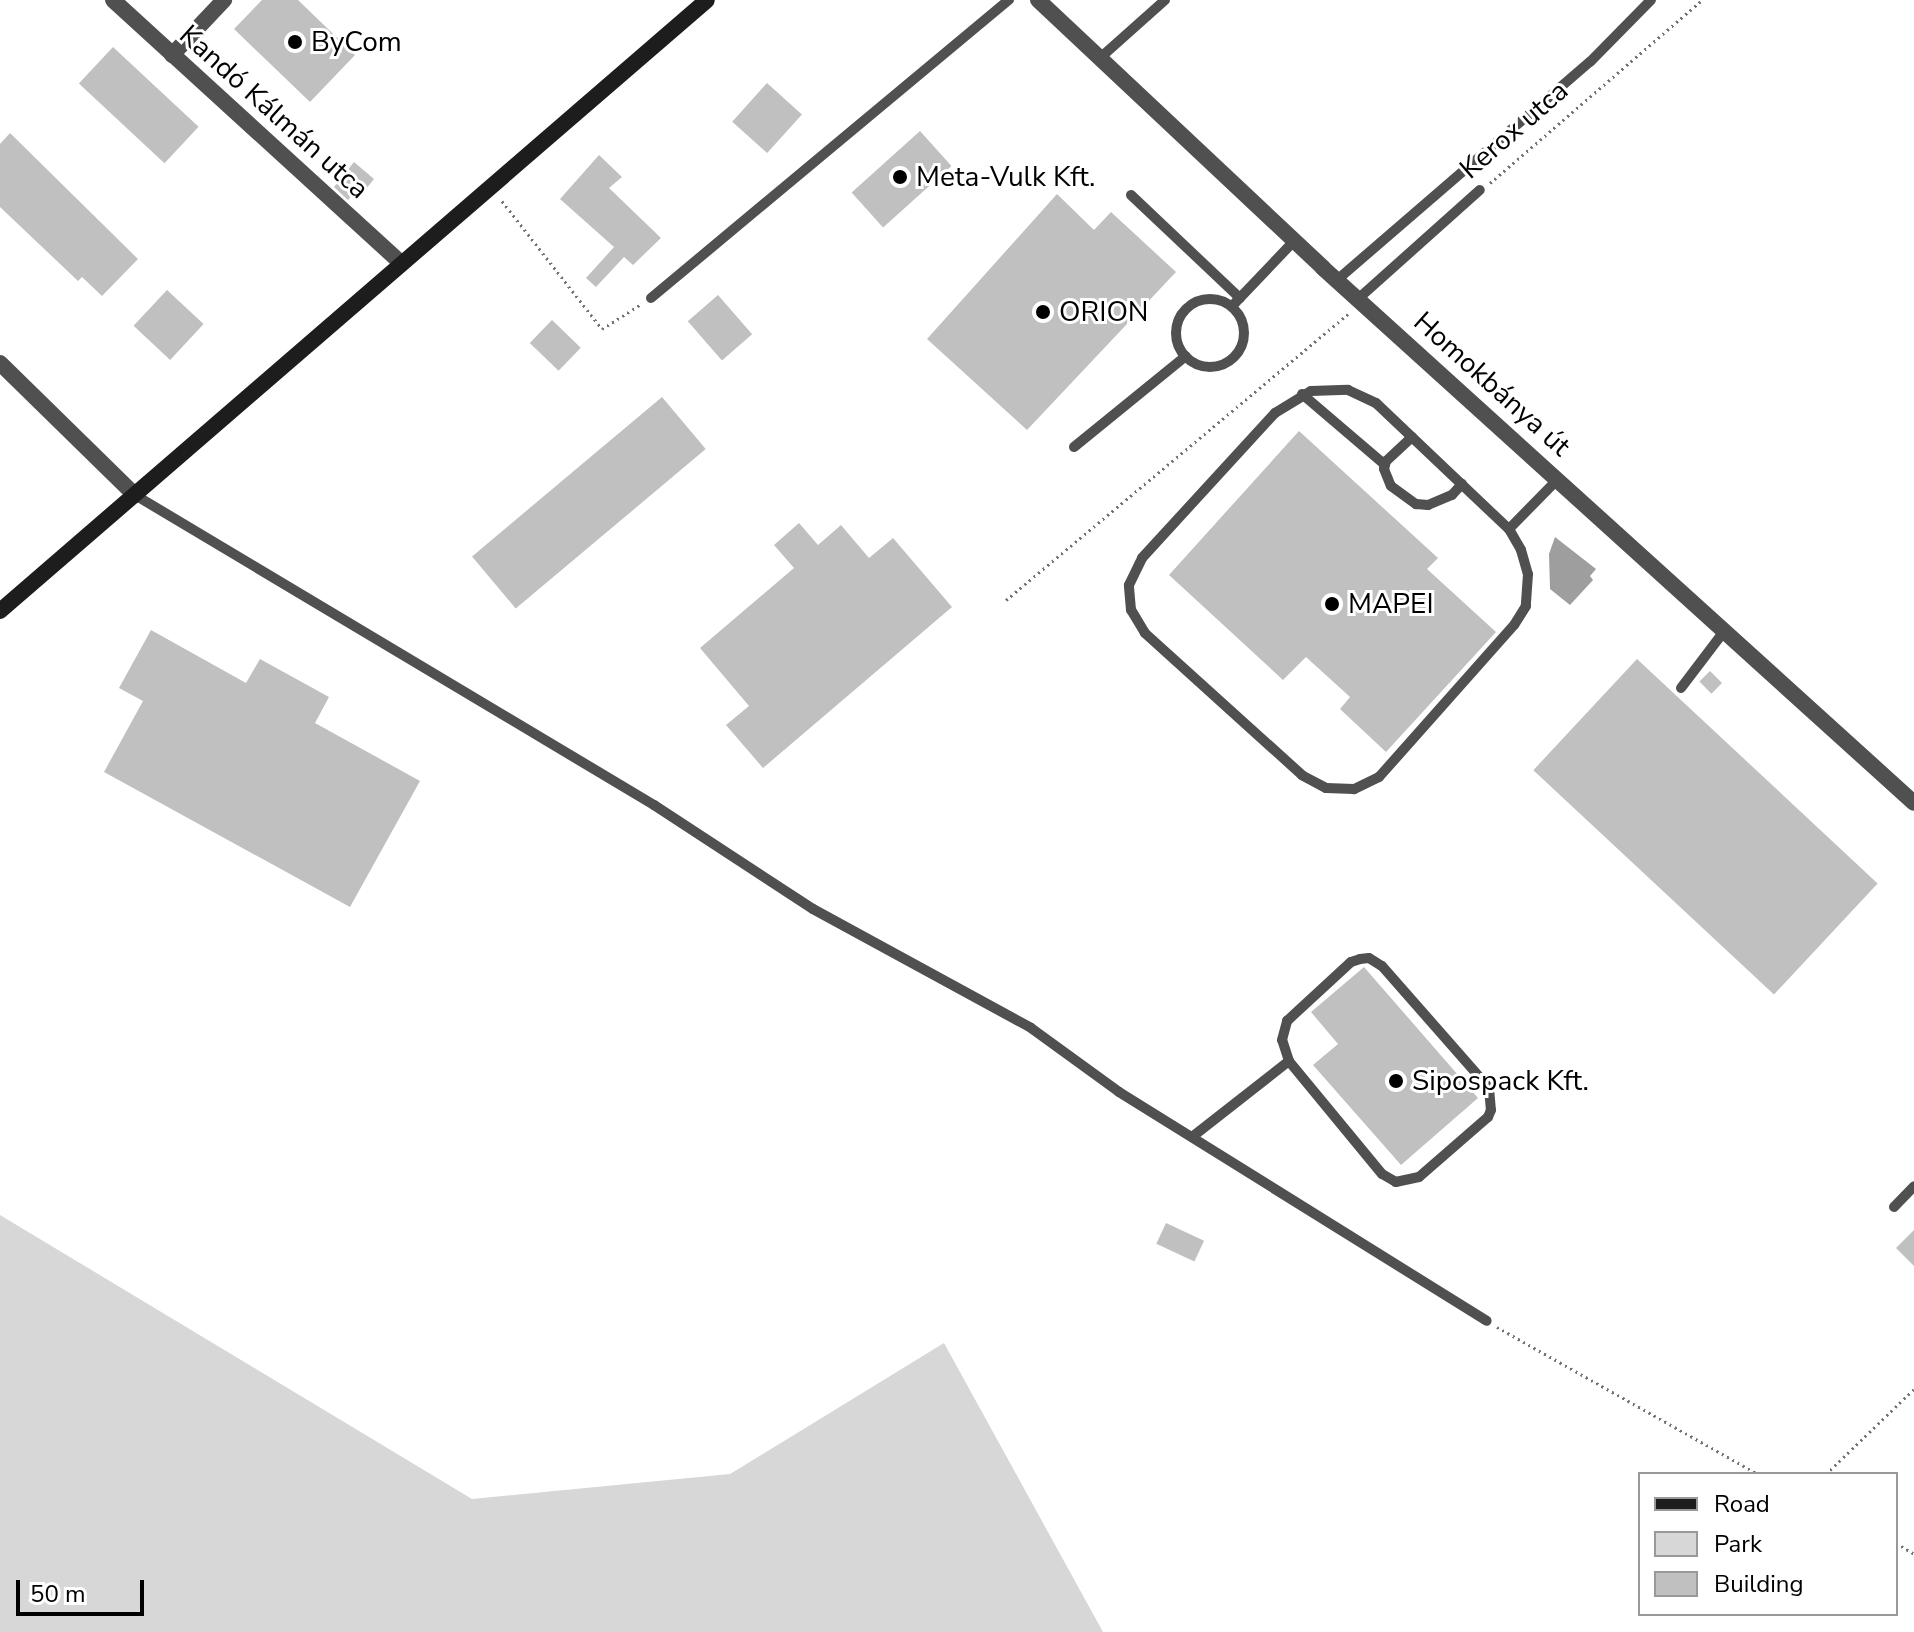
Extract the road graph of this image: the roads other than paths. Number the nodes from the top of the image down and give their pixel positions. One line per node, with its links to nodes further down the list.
1 (113, 0): 8 (street, Kandó Kálmán utca)
2 (224, 0): 8 (street)
3 (707, 0): 13 (main road)
4 (1009, 0): 15 (lane)
5 (1038, 0): 9 (street, Homokbánya út)
6 (1165, 0): 9 (lane)
7 (1651, 0): 14 (lane)
8 (172, 55): 13 (street, Kandó Kálmán utca)
9 (1100, 58): 12 (street, Homokbánya út)
10 (1480, 190): 16 (lane, Kerox utca)
11 (1131, 195): 17 (lane)
12 (1294, 241): 14 (street, Homokbánya út); 17 (lane)
13 (400, 262): 26 (main road)
14 (1337, 280): 16 (street, Homokbánya út)
15 (651, 298)
16 (1361, 300): 24 (street, Homokbánya út)
17 (1236, 302): 18 (lane); 18 (lane)
18 (1186, 356): 22 (lane)
19 (0, 363): 26 (street)
20 (1302, 394): 21 (lane); 23 (lane); 27 (lane)
21 (1412, 437): 23 (lane); 25 (lane)
22 (1074, 447)
23 (1385, 465): 25 (lane)
24 (1558, 479): 27 (lane); 29 (street, Homokbánya út)
25 (1462, 484): 27 (lane)
26 (135, 495): 28 (main road); 33 (lane)
27 (1509, 529)
28 (0, 611)
29 (1725, 630): 30 (lane); 31 (street, Homokbánya út)
30 (1681, 688)
31 (1914, 803)
32 (1289, 1061): 32 (lane); 33 (lane)
33 (1192, 1137): 36 (lane)
34 (1914, 1186): 35 (lane)
35 (1894, 1207)
36 (1487, 1321)

